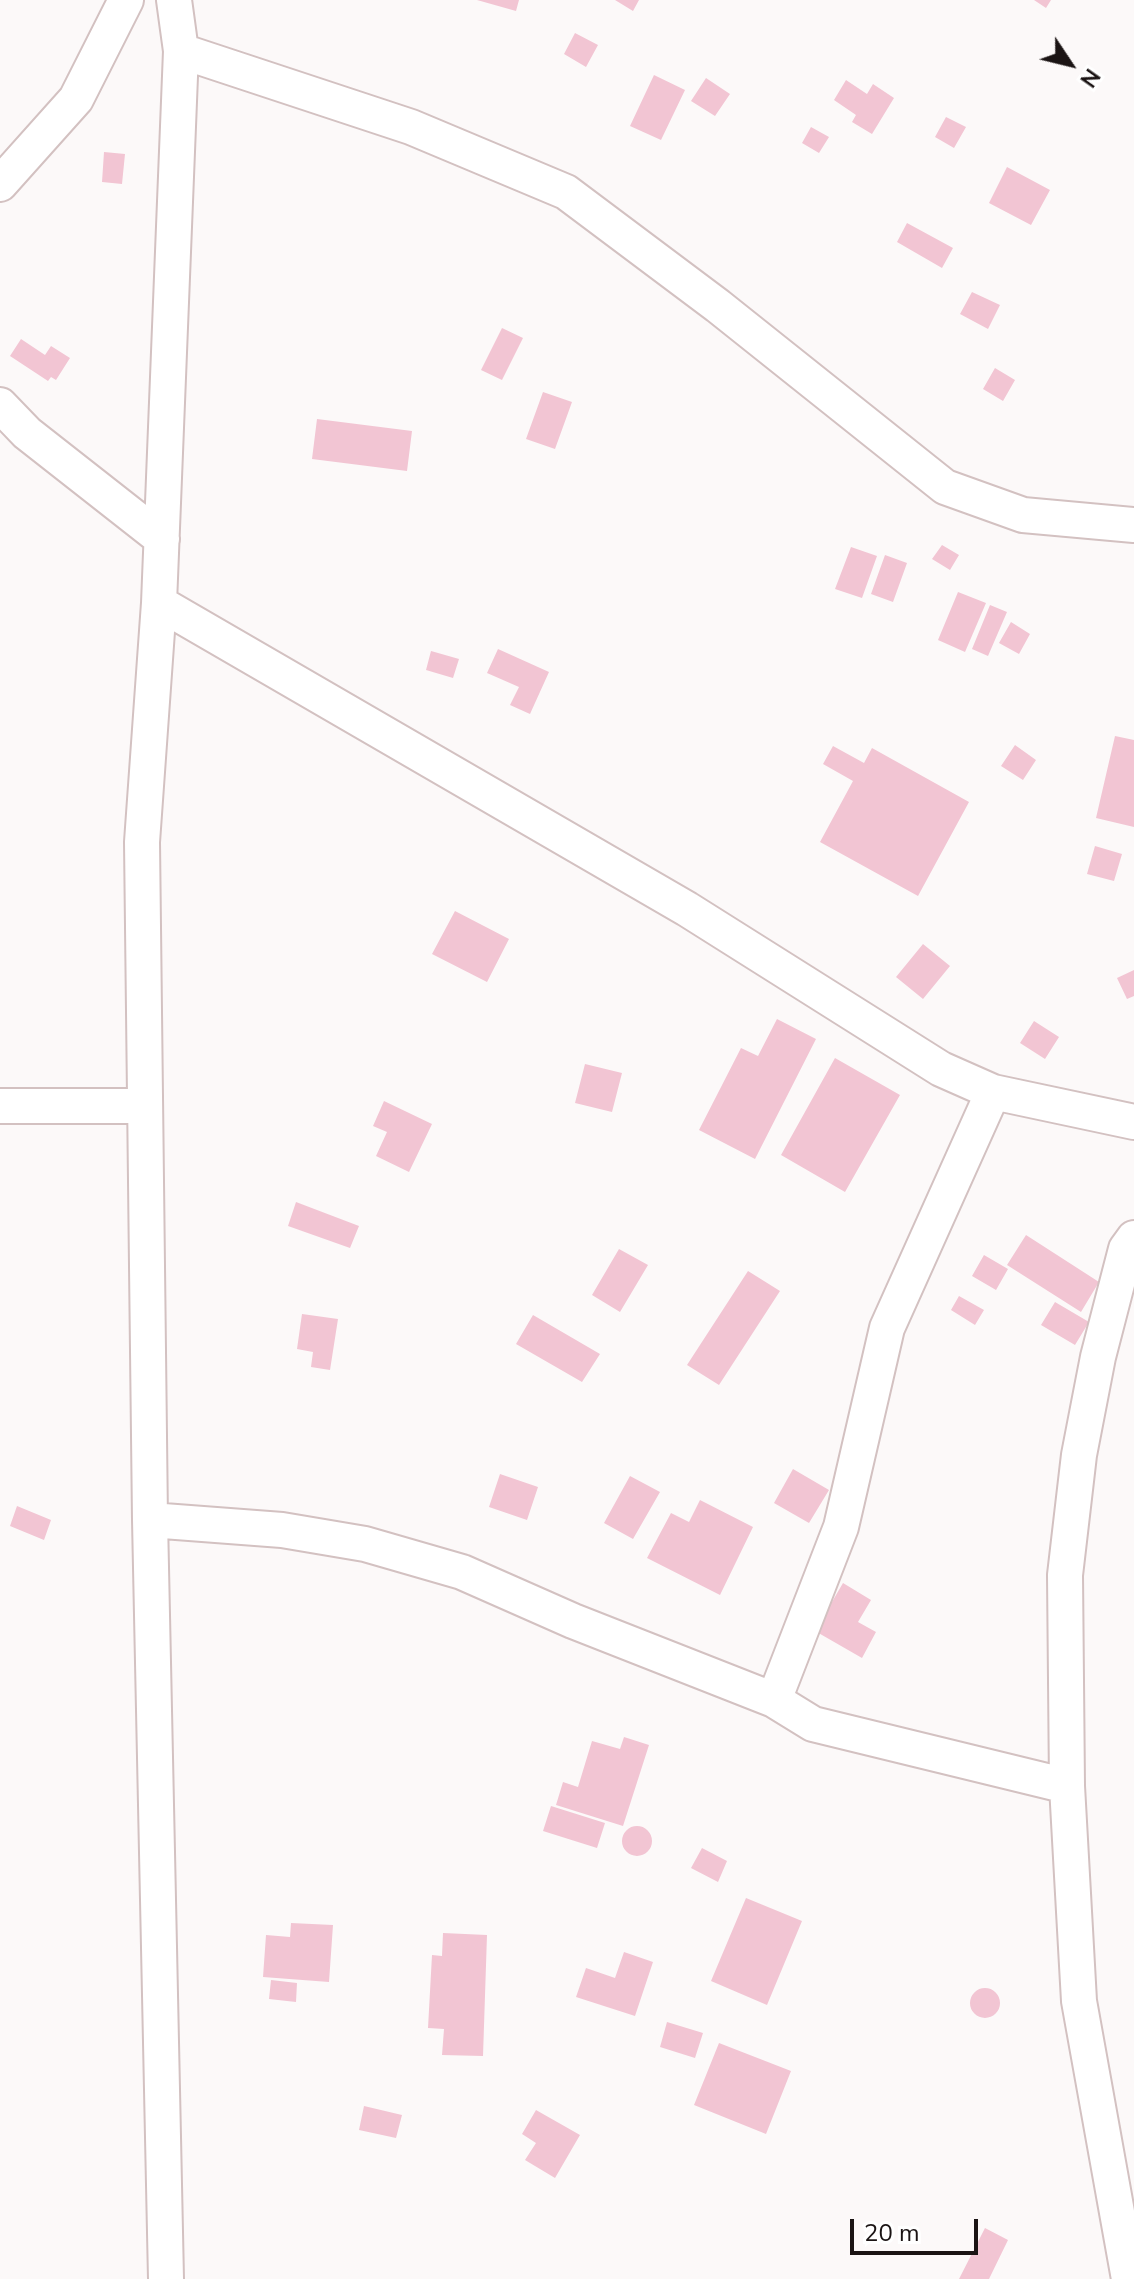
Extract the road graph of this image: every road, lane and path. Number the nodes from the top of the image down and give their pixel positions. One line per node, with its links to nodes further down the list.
1 (126, 0): 4 (street)
2 (174, 0): 3 (street)
3 (181, 51): 6 (street); 7 (street)
4 (0, 184)
5 (0, 405): 7 (street)
6 (1134, 525)
7 (162, 539): 8 (street)
8 (159, 603): 9 (street); 11 (street)
9 (993, 1092): 12 (street); 15 (street)
10 (0, 1106): 11 (street)
11 (145, 1106): 14 (street)
12 (1134, 1122)
13 (1134, 1238): 16 (street)
14 (150, 1520): 15 (street); 17 (street)
15 (774, 1700): 16 (street)
16 (1067, 1786): 18 (street)
17 (166, 2279)
18 (1129, 2279)

